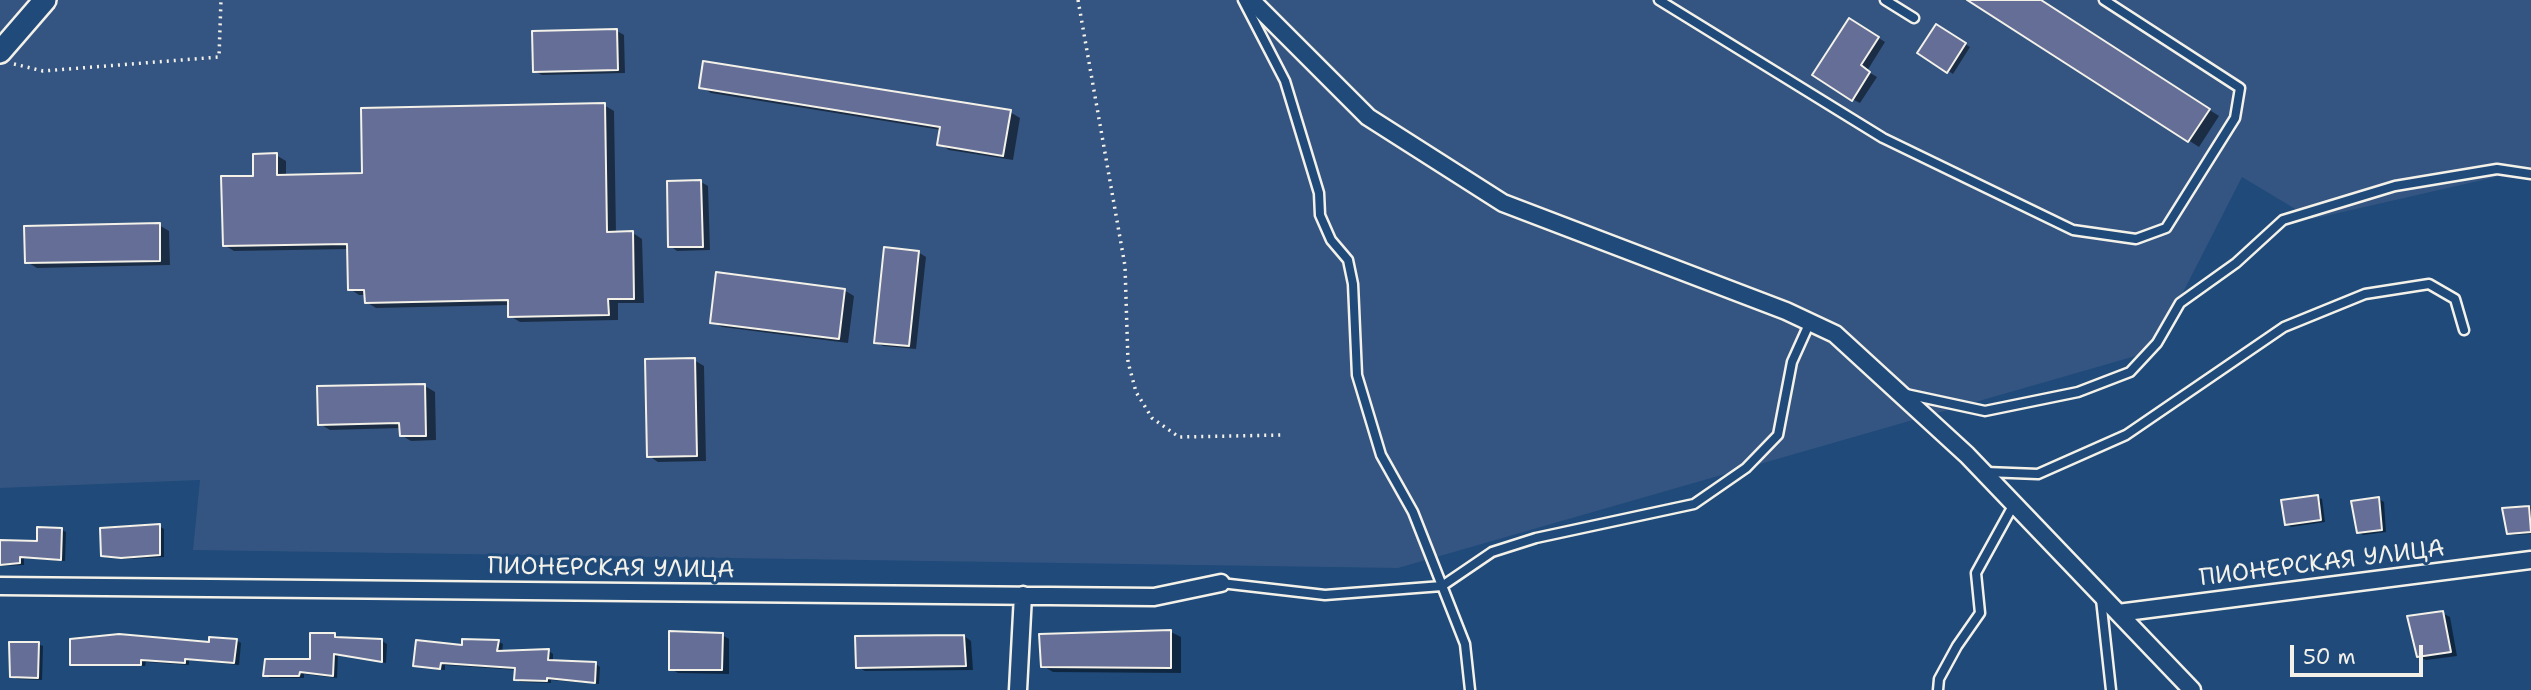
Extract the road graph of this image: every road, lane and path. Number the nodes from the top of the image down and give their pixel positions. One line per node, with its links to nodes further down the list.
1 (45, 0): 10 (main road)
2 (221, 0): 10 (path)
3 (1078, 0): 15 (path)
4 (1243, 0): 21 (lane)
5 (1251, 0): 12 (street)
6 (1885, 0): 9 (lane)
7 (2105, 0): 8 (lane)
8 (1665, 1)
9 (1914, 18)
10 (4, 56)
11 (2531, 174): 14 (lane)
12 (1810, 322): 14 (street); 21 (lane)
13 (2464, 330): 16 (lane)
14 (1900, 393): 16 (street)
15 (1283, 435)
16 (1983, 472): 17 (street)
17 (2014, 504): 22 (street); 27 (lane)
18 (2531, 560): 24 (street, ПИОНЕРСКАЯ УЛИЦА)
19 (1221, 583): 21 (lane); 23 (street, ПИОНЕРСКАЯ УЛИЦА)
20 (0, 586): 23 (street, ПИОНЕРСКАЯ УЛИЦА)
21 (1442, 586): 26 (lane)
22 (2100, 593): 24 (street); 28 (lane)
23 (1023, 595): 25 (street)
24 (2118, 613): 29 (street)
25 (1017, 690)
26 (1470, 690)
27 (1938, 690)
28 (2111, 690)
29 (2192, 690)

